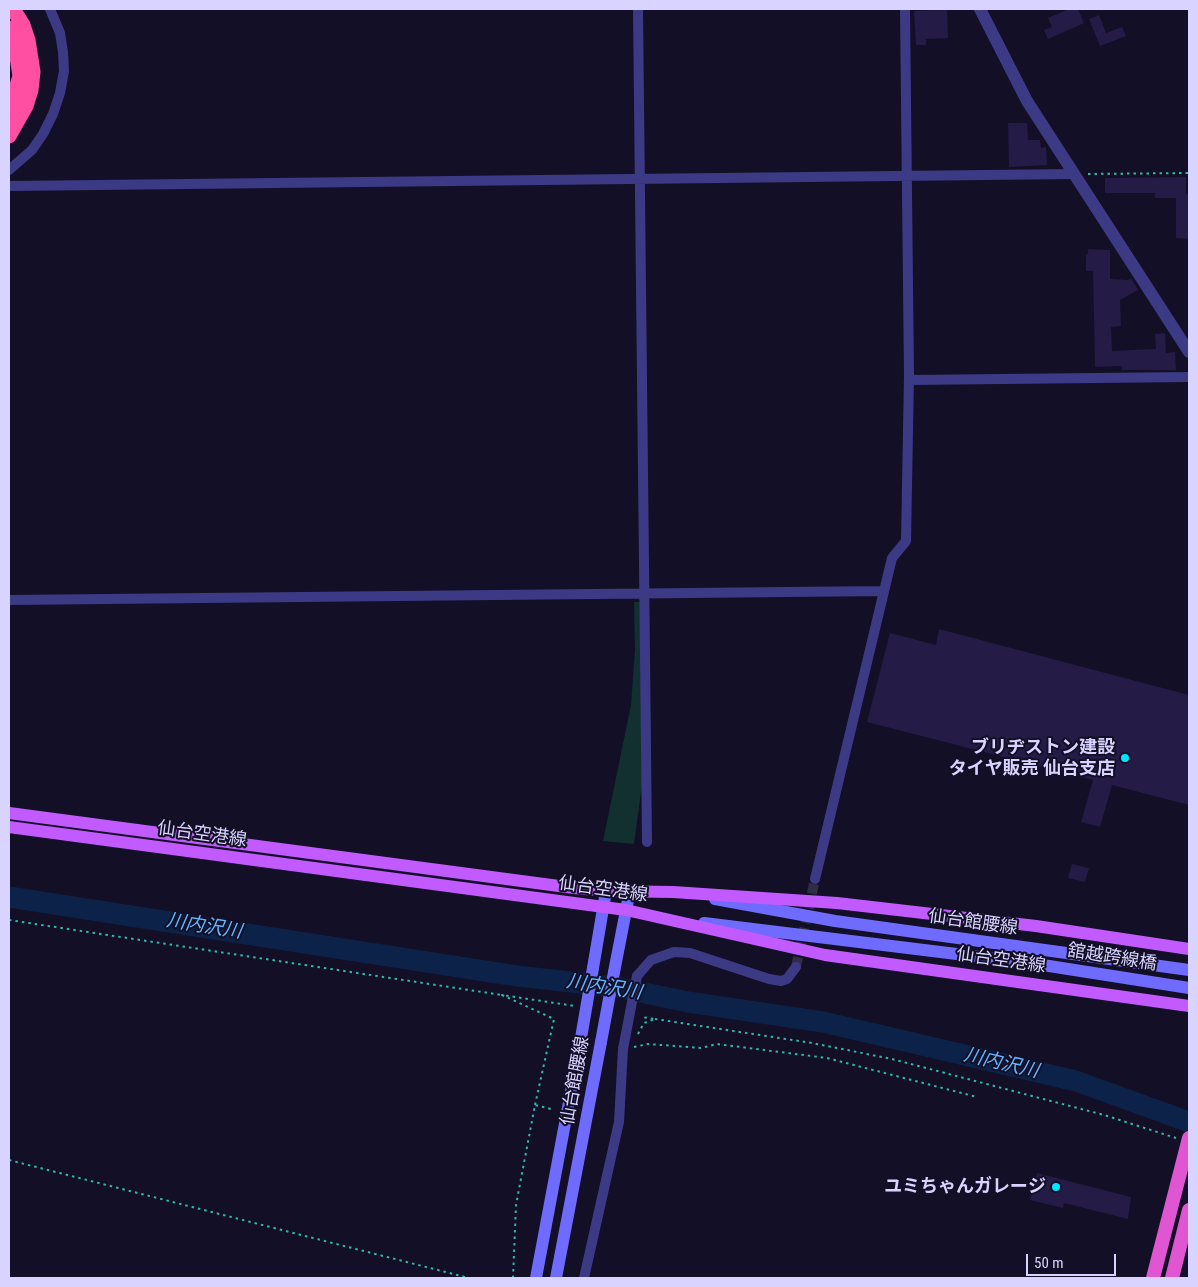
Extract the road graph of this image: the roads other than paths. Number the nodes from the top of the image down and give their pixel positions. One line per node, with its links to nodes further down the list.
1 (13, 9): 8 (highway)
2 (50, 9): 9 (street)
3 (638, 9): 12 (street)
4 (905, 9): 11 (street)
5 (980, 9): 10 (street)
6 (9, 28): 7 (highway)
7 (9, 111)
8 (9, 136)
9 (9, 170)
10 (1074, 174): 11 (street); 14 (street)
11 (907, 175): 12 (street); 16 (street)
12 (639, 180): 13 (street); 18 (street)
13 (9, 186)
14 (1189, 352)
15 (1189, 377): 16 (street)
16 (908, 380): 17 (street)
17 (884, 591): 18 (street); 23 (street)
18 (644, 594): 19 (street); 22 (street)
19 (9, 600)
20 (9, 812): 25 (main road, 仙台空港線)
21 (9, 827): 27 (main road, 仙台空港線)
22 (647, 842)
23 (815, 879)
24 (630, 890): 25 (main road, 仙台空港線); 26 (main road, 仙台空港線); 28 (main road, 仙台館腰線)
25 (606, 892): 27 (main road, 仙台館腰線)
26 (673, 892): 30 (main road, 仙台空港線); 31 (main road, 仙台館腰線)
27 (604, 908): 28 (main road, 仙台空港線); 39 (main road, 仙台館腰線, bridge)
28 (626, 910): 29 (main road, 仙台空港線); 40 (main road, 仙台館腰線, bridge)
29 (669, 919): 32 (main road, 仙台館腰線); 36 (main road, 仙台空港線)
30 (1189, 949)
31 (1032, 950): 34 (main road, 舘越跨線橋)
32 (1030, 963): 35 (main road, 舘越跨線橋)
33 (796, 967): 41 (street, bridge)
34 (1189, 970)
35 (1189, 988)
36 (1189, 1006)
37 (1184, 1138): 42 (highway)
38 (1189, 1210): 43 (highway)
39 (536, 1278)
40 (556, 1278)
41 (584, 1278)
42 (1153, 1278)
43 (1172, 1278)

